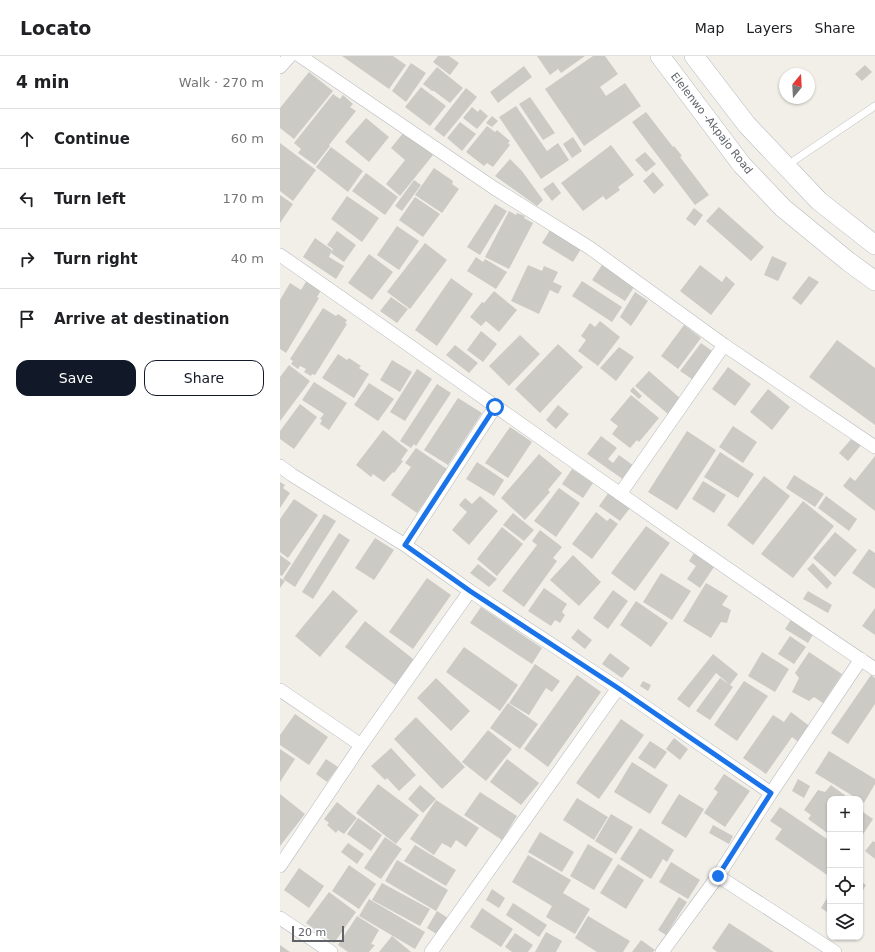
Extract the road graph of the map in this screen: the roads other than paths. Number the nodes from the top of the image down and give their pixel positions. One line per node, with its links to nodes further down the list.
1 (290, 56): 5 (street)
2 (300, 56): 11 (street)
3 (660, 56): 10 (main road, Elelenwo -Akpajo Road)
4 (694, 56): 7 (main road)
5 (280, 67)
6 (875, 106): 7 (lane)
7 (786, 166): 8 (main road)
8 (875, 245)
9 (280, 255): 12 (street)
10 (875, 281)
11 (724, 345): 13 (street); 15 (street)
12 (495, 407): 15 (street); 16 (street)
13 (875, 447)
14 (280, 466): 16 (street)
15 (620, 494): 18 (street)
16 (405, 545): 17 (street)
17 (470, 591): 20 (street); 22 (street)
18 (861, 659): 19 (street); 23 (street)
19 (875, 669)
20 (618, 688): 23 (street); 28 (street)
21 (280, 690): 22 (street)
22 (361, 745): 24 (street)
23 (771, 793): 25 (street)
24 (280, 866)
25 (718, 876): 29 (street); 30 (street)
26 (280, 918): 27 (street)
27 (331, 952)
28 (431, 952)
29 (662, 952)
30 (835, 952)

